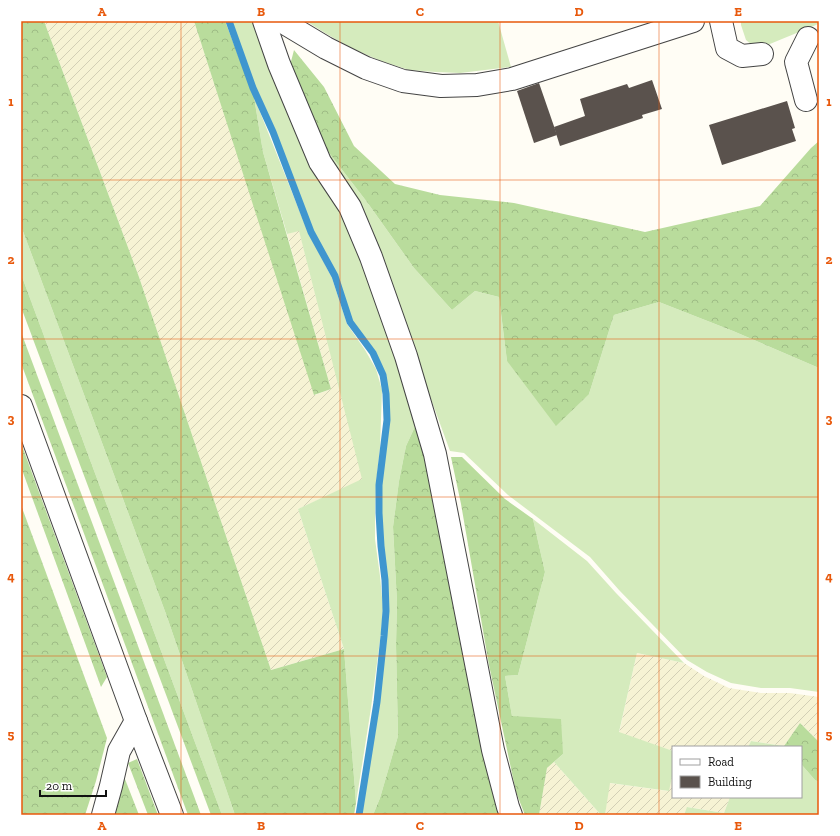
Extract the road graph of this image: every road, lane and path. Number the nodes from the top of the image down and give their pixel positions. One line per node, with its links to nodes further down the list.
1 (264, 21): 12 (street)
2 (282, 21): 3 (street)
3 (693, 21)
4 (721, 21): 6 (street)
5 (808, 38): 7 (street)
6 (762, 54)
7 (806, 100)
8 (21, 406): 9 (street)
9 (136, 721): 10 (street); 11 (street)
10 (103, 815)
11 (172, 815)
12 (511, 815)

